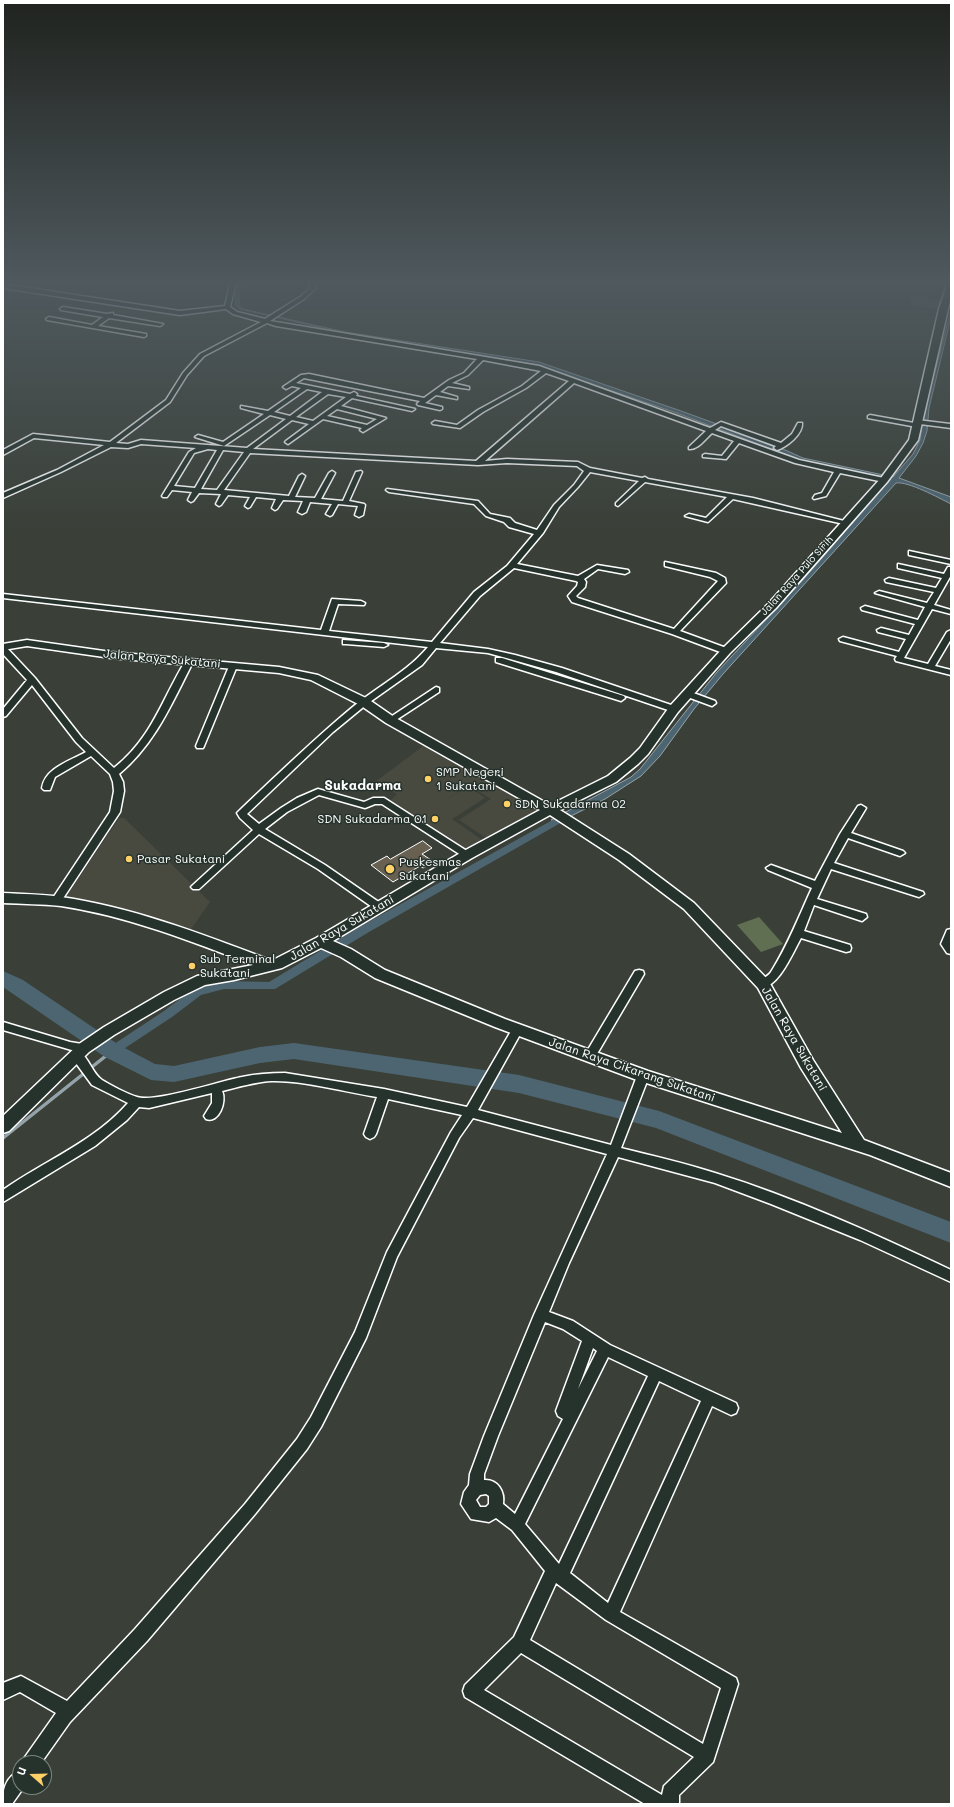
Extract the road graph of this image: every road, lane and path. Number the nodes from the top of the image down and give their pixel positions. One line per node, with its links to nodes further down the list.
1 (194, 364): 33 (street)
2 (476, 364): 7 (street)
3 (512, 364): 5 (street)
4 (931, 364): 25 (street, Jalan Raya Pulo Sirih)
5 (545, 370): 6 (street); 24 (street)
6 (574, 380): 28 (street); 41 (street)
7 (447, 384): 10 (street); 12 (street)
8 (364, 386): 9 (street); 13 (street); 15 (street)
9 (306, 387): 11 (street); 19 (street)
10 (467, 388)
11 (328, 392): 13 (street); 22 (street)
12 (435, 393): 14 (street); 15 (street)
13 (351, 396): 15 (street); 17 (street)
14 (455, 398)
15 (423, 402): 18 (street)
16 (243, 407): 19 (street)
17 (335, 407): 20 (street); 20 (street)
18 (440, 408)
19 (268, 413): 22 (street); 32 (street)
20 (322, 417): 23 (street)
21 (870, 417): 25 (street)
22 (290, 418): 23 (street); 36 (street)
23 (313, 423): 31 (street)
24 (435, 423)
25 (918, 423): 27 (street); 47 (street, Jalan Raya Pulo Sirih)
26 (800, 424): 34 (street)
27 (950, 426)
28 (711, 429): 30 (street); 34 (street); 35 (street)
29 (198, 437): 32 (street)
30 (738, 440): 38 (street); 40 (street)
31 (288, 442)
32 (224, 444): 36 (street)
33 (110, 445): 36 (street); 39 (street); 54 (street)
34 (781, 446): 38 (street)
35 (691, 448)
36 (248, 450): 37 (street); 41 (street); 52 (street)
37 (220, 451): 49 (street); 50 (street)
38 (771, 451): 43 (street)
39 (3, 453)
40 (705, 456)
41 (478, 463): 42 (street)
42 (588, 470): 48 (street); 74 (street)
43 (838, 470): 47 (street); 59 (street)
44 (359, 472): 64 (street)
45 (332, 473): 62 (street)
46 (302, 476): 58 (street)
47 (886, 478): 73 (street, Jalan Raya Pulo Sirih)
48 (645, 480): 56 (street); 66 (street)
49 (170, 488): 50 (street); 55 (street)
50 (198, 490): 52 (street); 61 (street)
51 (389, 490): 74 (street)
52 (222, 492): 53 (street); 65 (street)
53 (254, 495): 57 (street); 67 (street)
54 (3, 496)
55 (165, 496)
56 (732, 496): 72 (street); 73 (street)
57 (281, 497): 58 (street); 68 (street)
58 (291, 498): 60 (street)
59 (816, 498)
60 (308, 499): 62 (street); 69 (street)
61 (191, 500)
62 (317, 500): 63 (street)
63 (336, 502): 64 (street); 70 (street)
64 (345, 503): 71 (street)
65 (219, 504)
66 (618, 504)
67 (248, 506)
68 (275, 508)
69 (302, 512)
70 (330, 514)
71 (359, 515)
72 (690, 516)
73 (844, 522): 103 (street, Jalan Raya Pulo Sirih)
74 (538, 533): 78 (street)
75 (912, 553): 76 (street)
76 (951, 562)
77 (668, 564): 96 (street)
78 (512, 565): 83 (street); 101 (street)
79 (901, 566): 82 (street)
80 (951, 569): 82 (street)
81 (625, 572): 83 (street)
82 (946, 577): 85 (street)
83 (579, 579): 96 (street)
84 (889, 580): 85 (street)
85 (938, 591): 89 (street)
86 (879, 593): 89 (street)
87 (3, 596): 94 (street)
88 (361, 603): 98 (street)
89 (929, 606): 91 (street); 93 (street)
90 (865, 608): 93 (street)
91 (951, 612)
92 (101, 613): 94 (street)
93 (920, 623): 99 (street)
94 (270, 630): 98 (street); 101 (street)
95 (881, 630): 99 (street)
96 (675, 632): 103 (street)
97 (951, 632): 107 (street)
98 (324, 633): 101 (street)
99 (911, 638): 104 (street)
100 (843, 639): 104 (street)
101 (434, 645): 112 (street); 114 (street)
102 (3, 648): 105 (street, Jalan Raya Sukatani); 109 (street)
103 (726, 651): 111 (street, Jalan Raya Pulo Sirih)
104 (901, 655): 107 (street)
105 (189, 662): 106 (street, Jalan Raya Sukatani); 119 (street)
106 (233, 666): 112 (street, Jalan Raya Sukatani); 117 (street)
107 (931, 668): 108 (street)
108 (951, 673)
109 (32, 680): 115 (street); 118 (street)
110 (436, 690): 116 (street)
111 (691, 695): 113 (street); 114 (street, Jalan Raya Pulo Sirih)
112 (364, 702): 116 (street, Jalan Raya Sukatani); 123 (street)
113 (712, 703)
114 (672, 712): 122 (street, Jalan Raya Pulo Sirih)
115 (3, 714)
116 (390, 720): 122 (street, Jalan Raya Sukatani)
117 (200, 746)
118 (92, 752): 119 (street); 120 (street)
119 (114, 773): 133 (street)
120 (47, 788)
121 (862, 808): 124 (street)
122 (560, 815): 126 (street, Jalan Raya Sukatani); 144 (street, Jalan Raya Sukatani)
123 (258, 829): 126 (street); 130 (street); 135 (street)
124 (845, 834): 125 (street); 127 (street)
125 (900, 853)
126 (467, 855): 135 (street, Jalan Raya Sukatani)
127 (828, 865): 129 (street); 131 (street)
128 (771, 868): 129 (street)
129 (818, 886): 134 (street)
130 (196, 887)
131 (919, 894)
132 (3, 898): 133 (street, Jalan Raya Sukatani)
133 (56, 901): 142 (street, Jalan Raya Sukatani)
134 (811, 901): 136 (street); 138 (street)
135 (379, 907): 139 (street, Jalan Raya Sukatani)
136 (862, 916)
137 (951, 932): 141 (street)
138 (798, 934): 140 (street); 144 (street)
139 (331, 946): 142 (street, Jalan Raya Sukatani); 146 (street, Jalan Raya Cikarang Sukatani)
140 (846, 948)
141 (951, 950)
142 (277, 964): 147 (street)
143 (639, 974): 148 (street)
144 (763, 984): 157 (street, Jalan Raya Sukatani)
145 (3, 1026): 147 (street)
146 (518, 1029): 148 (street, Jalan Raya Cikarang Sukatani); 153 (street)
147 (84, 1053): 152 (street); 155 (street)
148 (590, 1056): 149 (street, Jalan Raya Cikarang Sukatani)
149 (641, 1081): 157 (street, Jalan Raya Cikarang Sukatani); 158 (street)
150 (216, 1089): 151 (street); 152 (street); 154 (street)
151 (384, 1094): 153 (street); 156 (street)
152 (136, 1102): 160 (street)
153 (469, 1112): 158 (street); 176 (street)
154 (210, 1116)
155 (3, 1126)
156 (370, 1134)
157 (858, 1145): 159 (street, Jalan Raya Cikarang Sukatani)
158 (614, 1152): 161 (street); 162 (street)
159 (951, 1180)
160 (3, 1197)
161 (951, 1276)
162 (541, 1315): 163 (street); 169 (street)
163 (589, 1340): 164 (street); 168 (street)
164 (605, 1349): 165 (street); 168 (street)
165 (656, 1373): 166 (street); 172 (street)
166 (709, 1398): 167 (street); 173 (street)
167 (730, 1408)
168 (571, 1416): 171 (street)
169 (476, 1488): 170 (street); 170 (street)
170 (495, 1507): 171 (street)
171 (517, 1525): 172 (street)
172 (557, 1573): 173 (street); 174 (street)
173 (611, 1615): 178 (street)
174 (520, 1643): 178 (street); 181 (street)
175 (3, 1692): 176 (street)
176 (69, 1712): 177 (street)
177 (37, 1755)
178 (707, 1756): 182 (street)
179 (12, 1790): 180 (street)
180 (3, 1803)
181 (661, 1804)
182 (671, 1804)

